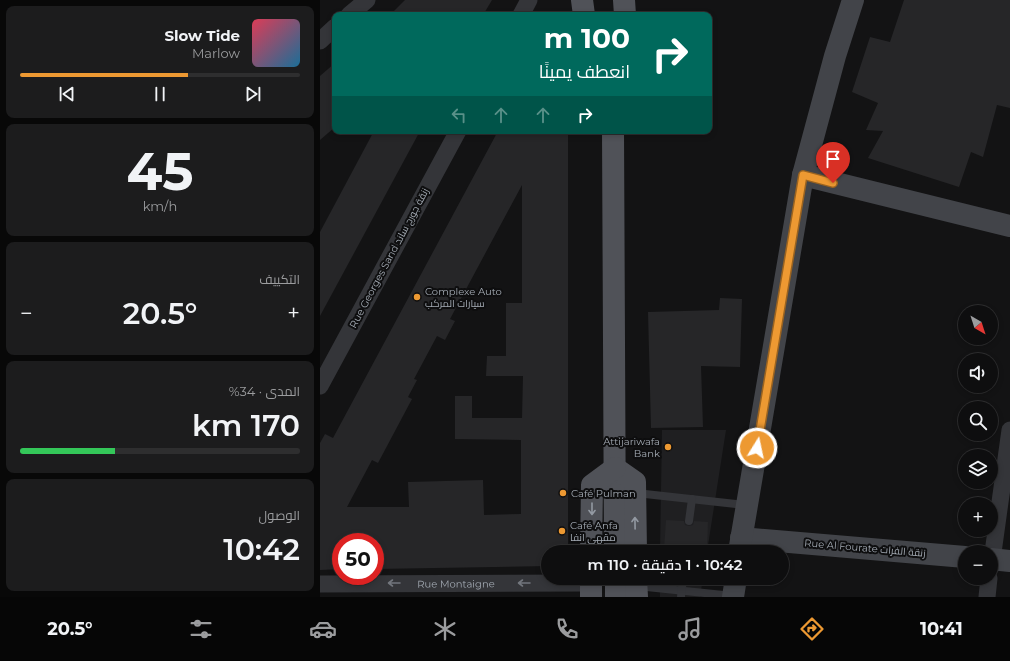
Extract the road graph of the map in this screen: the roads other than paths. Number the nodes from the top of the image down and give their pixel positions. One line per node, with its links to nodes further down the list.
1 (367, 0): 6 (street)
2 (529, 0): 7 (street)
3 (582, 0): 8 (main road)
4 (624, 0): 9 (main road)
5 (853, 0): 14 (main road)
6 (353, 12)
7 (523, 12)
8 (584, 12)
9 (625, 12)
10 (332, 30): 11 (street)
11 (320, 40)
12 (456, 134): 16 (street, Rue Georges Sand زنقة جورج ساند)
13 (613, 134): 18 (main road)
14 (803, 175): 15 (main road); 21 (main road)
15 (1010, 226)
16 (320, 386)
17 (1010, 430): 27 (street)
18 (615, 468): 19 (main road); 23 (main road, one-way to 23); 24 (main road)
19 (635, 493): 20 (lane); 25 (main road, one-way to 19)
20 (692, 499): 21 (lane); 22 (lane)
21 (747, 506): 26 (main road)
22 (690, 521)
23 (591, 545)
24 (615, 545)
25 (636, 545)
26 (740, 545)
27 (997, 545)
28 (789, 548): 29 (main road, Rue Al Fourate زنقة الفرات)
29 (958, 557)
30 (320, 584): 33 (street, Rue Montaigne, one-way to 30)
31 (616, 585): 37 (main road)
32 (990, 585): 38 (street)
33 (591, 586)
34 (637, 587): 36 (lane)
35 (734, 590): 36 (lane)
36 (681, 594)
37 (616, 597)
38 (987, 597)

